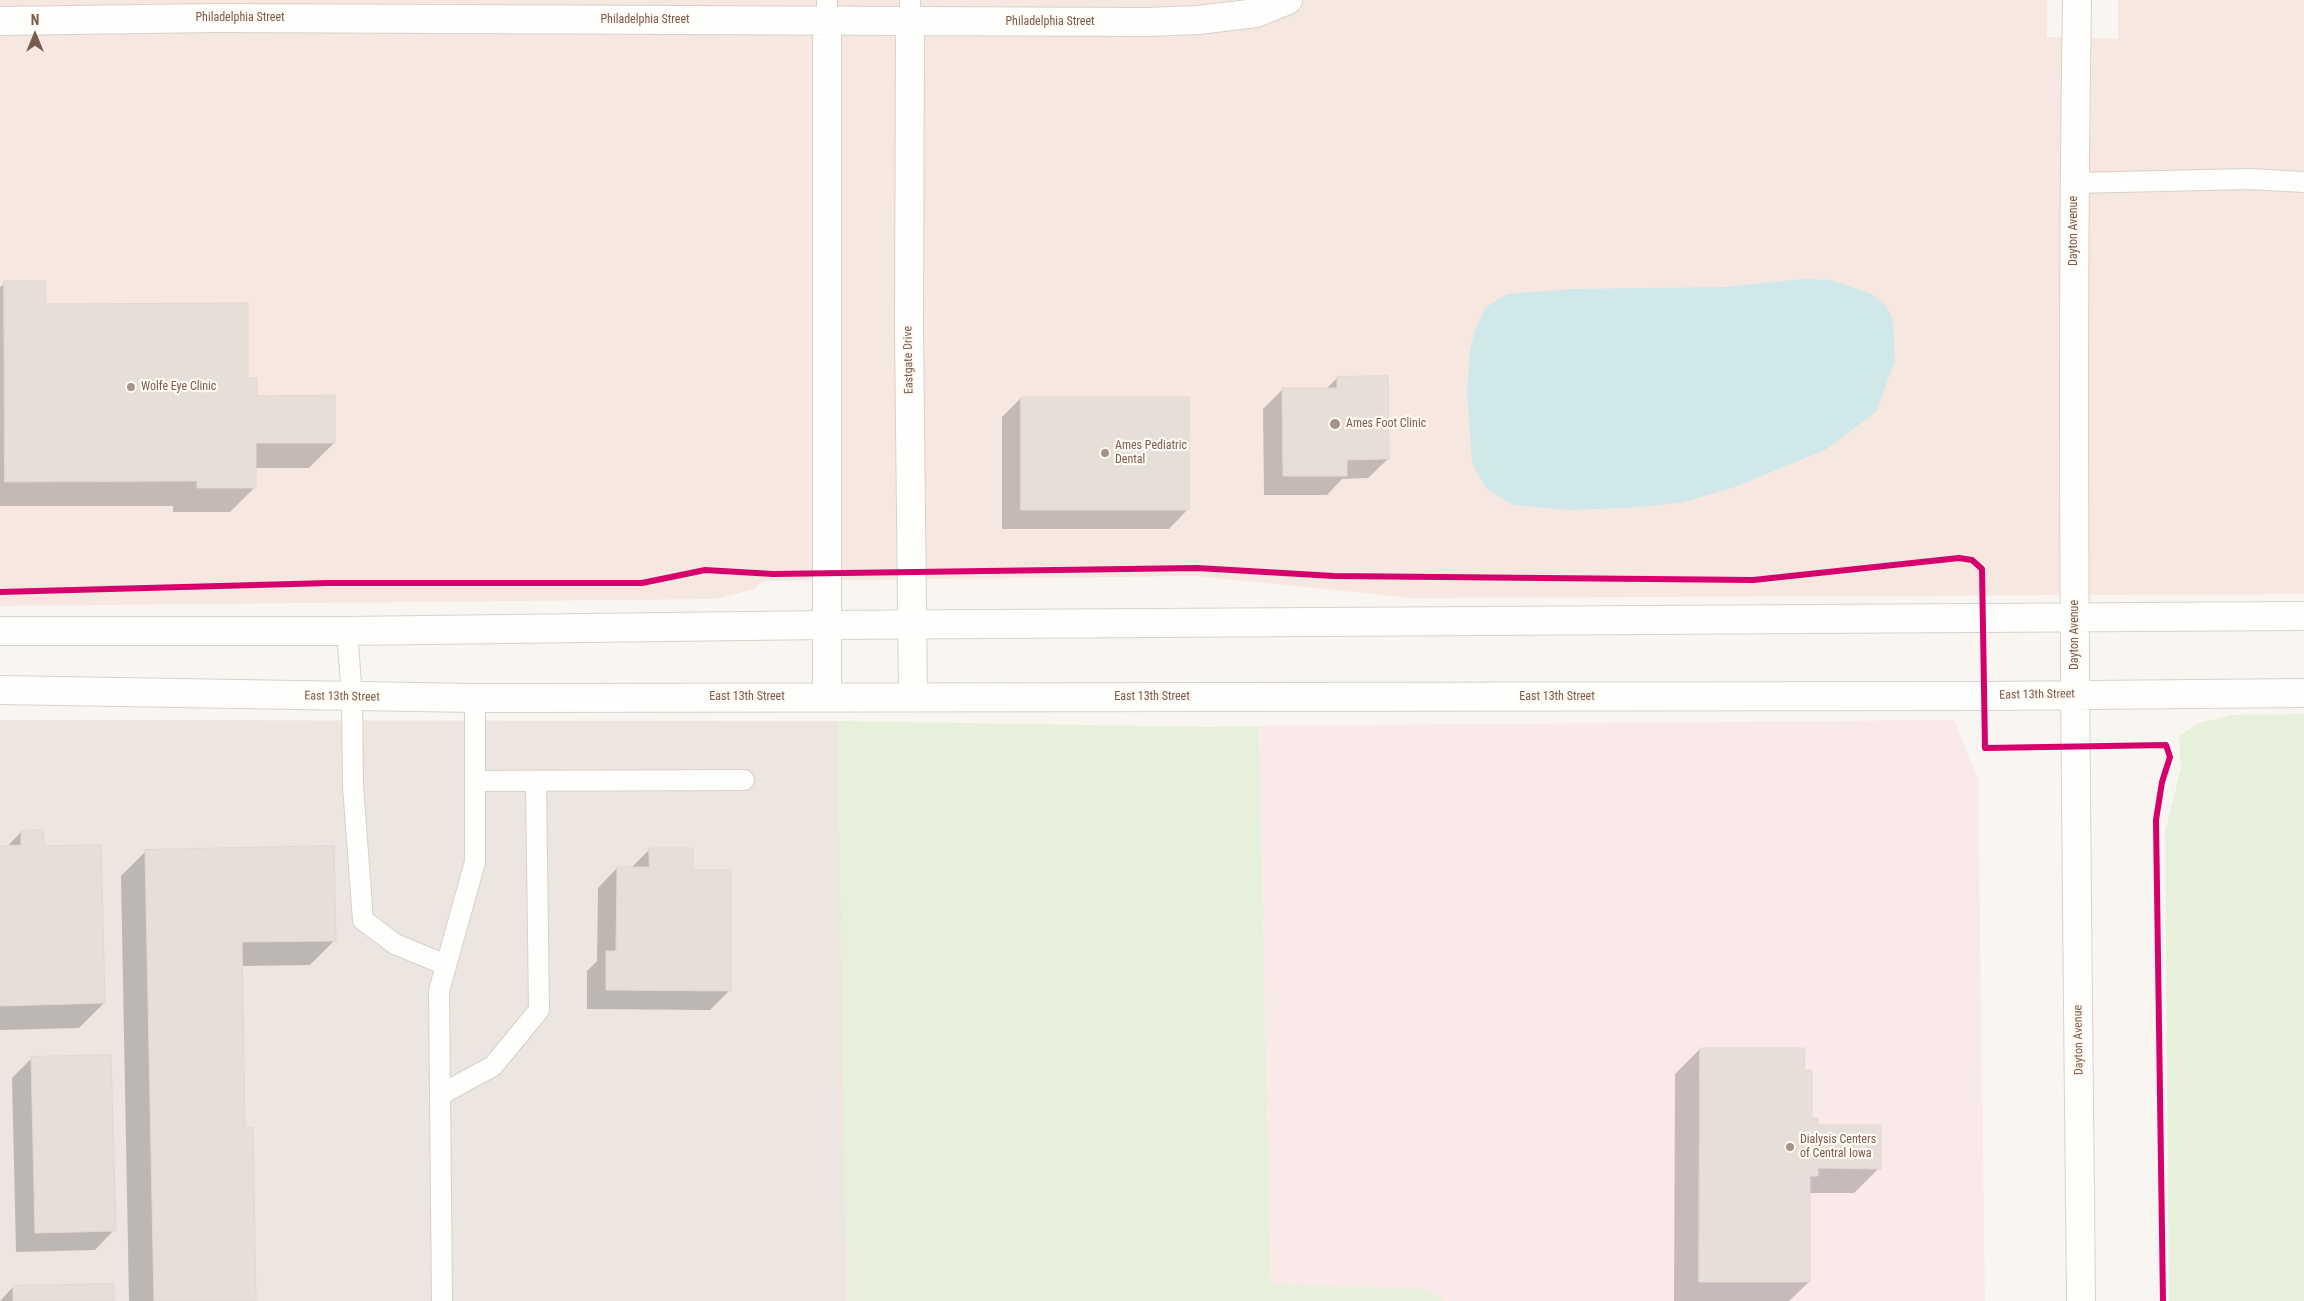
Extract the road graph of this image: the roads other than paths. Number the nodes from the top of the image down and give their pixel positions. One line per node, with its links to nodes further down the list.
1 (1288, 0): 5 (main road, Philadelphia Street)
2 (2077, 0): 8 (main road, Dayton Avenue)
3 (215, 9): 4 (main road, Philadelphia Street); 6 (main road, Philadelphia Street)
4 (827, 11): 5 (main road, Philadelphia Street); 11 (main road)
5 (910, 11): 12 (main road, Eastgate Drive)
6 (0, 21)
7 (2304, 182): 8 (lane)
8 (2074, 183): 10 (main road, Dayton Avenue)
9 (2304, 616): 10 (main road)
10 (2075, 619): 12 (main road); 17 (main road, Dayton Avenue)
11 (826, 625): 12 (main road); 14 (main road); 18 (main road)
12 (913, 626): 20 (main road, Eastgate Drive)
13 (0, 631): 14 (main road)
14 (347, 631): 19 (lane)
15 (0, 690): 19 (main road, East 13th Street)
16 (2304, 693): 17 (main road, East 13th Street)
17 (2076, 695): 20 (main road, East 13th Street); 28 (main road, Dayton Avenue)
18 (827, 696): 20 (main road, East 13th Street); 21 (main road, East 13th Street)
19 (352, 697): 21 (main road, East 13th Street); 25 (lane)
20 (913, 697)
21 (475, 698): 23 (lane)
22 (744, 780): 24 (lane)
23 (475, 781): 24 (lane); 25 (lane)
24 (536, 782): 26 (lane)
25 (446, 965): 26 (lane)
26 (440, 1096): 27 (lane)
27 (442, 1301)
28 (2081, 1301)

